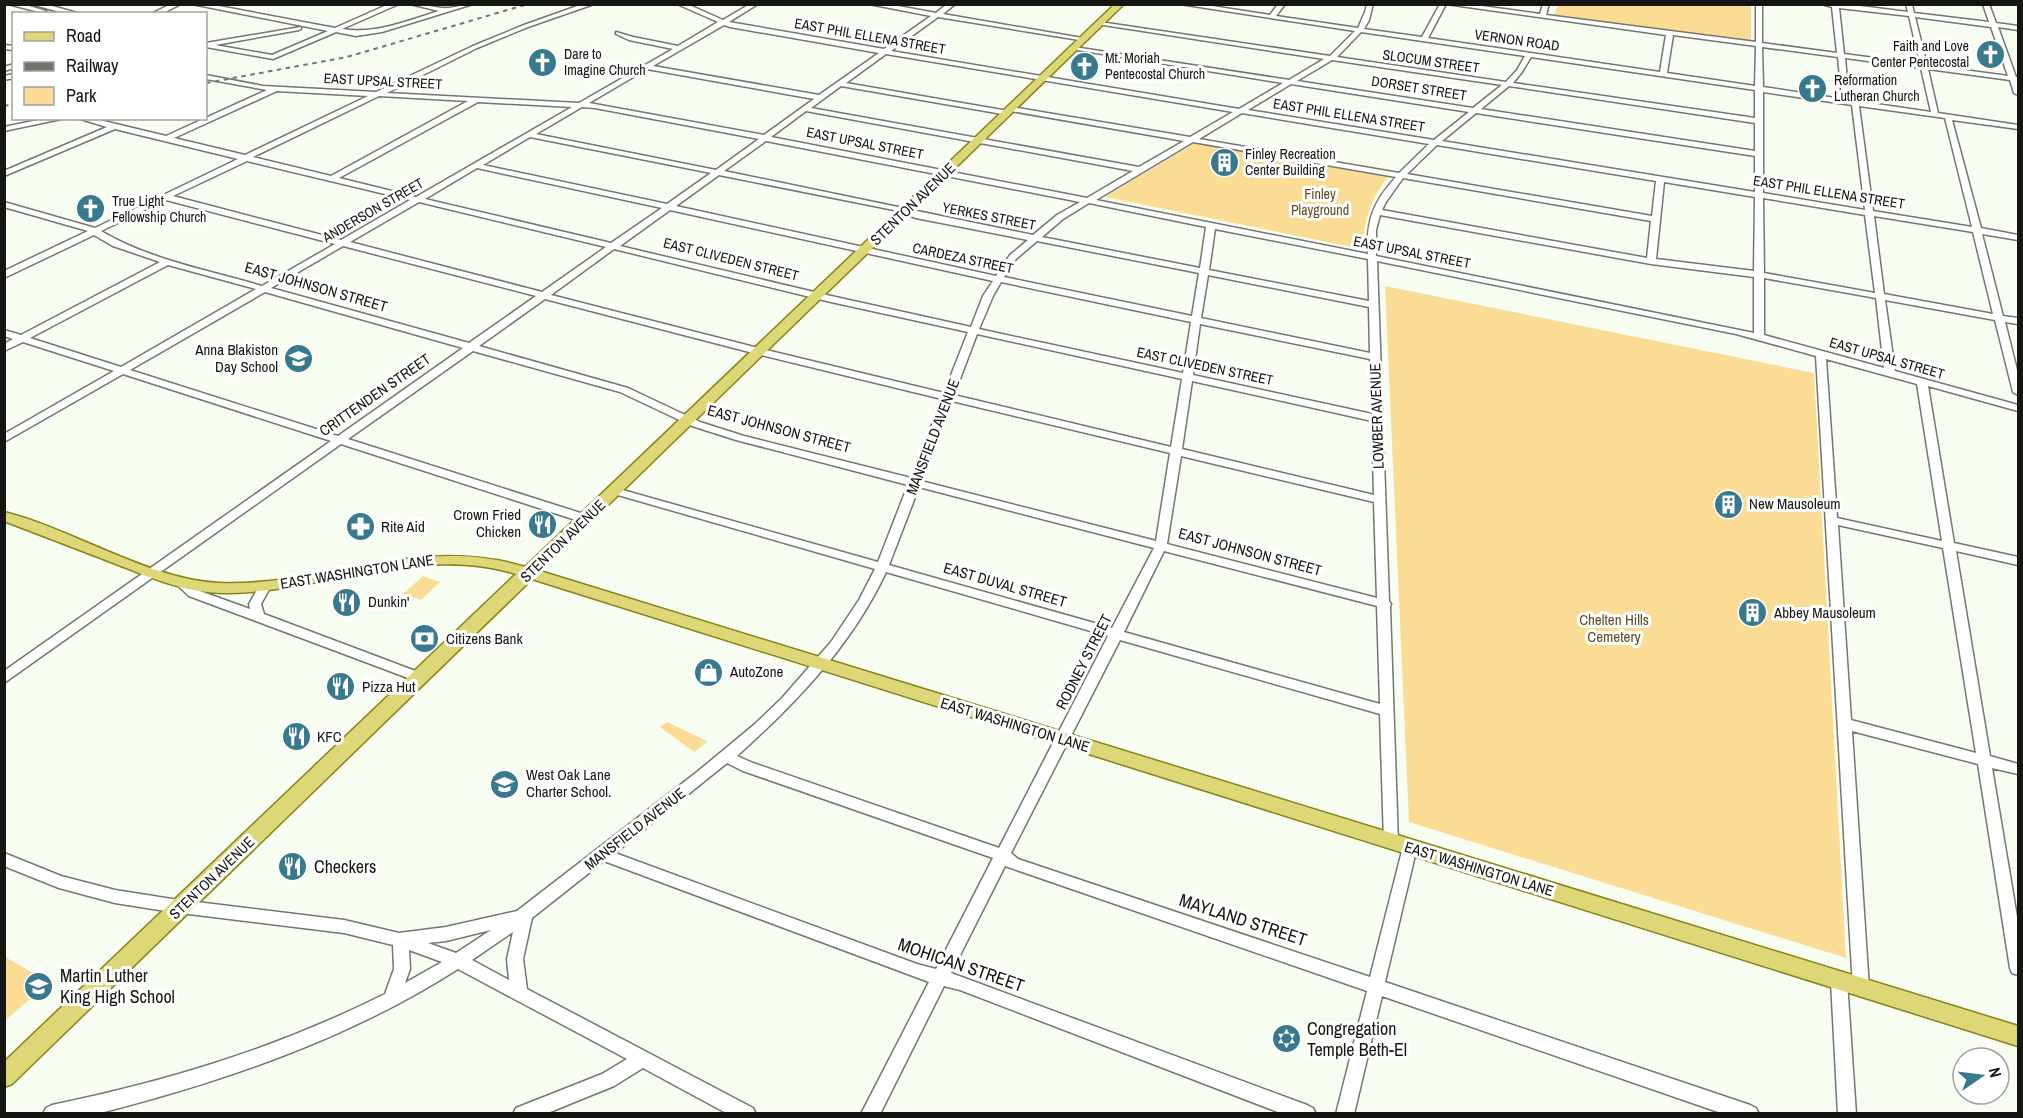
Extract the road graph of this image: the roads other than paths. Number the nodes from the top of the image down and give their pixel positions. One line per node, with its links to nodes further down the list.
1 (11, 4): 28 (street)
2 (34, 4): 29 (street)
3 (178, 4): 30 (street)
4 (195, 4): 39 (street)
5 (224, 4): 39 (street)
6 (413, 4): 27 (street)
7 (470, 4): 27 (street)
8 (591, 4): 71 (street)
9 (680, 4): 36 (street, EAST PHIL ELLENA STREET)
10 (755, 4): 36 (street, ANDERSON STREET)
11 (872, 4): 32 (street)
12 (952, 4): 32 (street, CRITTENDEN STREET)
13 (1120, 4): 37 (main road, STENTON AVENUE)
14 (1183, 4): 26 (street, VERNON ROAD)
15 (1282, 4): 35 (street)
16 (1370, 4): 41 (street, MANSFIELD AVENUE)
17 (1443, 4): 46 (street)
18 (1449, 4): 34 (street)
19 (1546, 4): 34 (street)
20 (1759, 4): 50 (street)
21 (1825, 4): 25 (street)
22 (1909, 4): 33 (street)
23 (1986, 4): 38 (street)
24 (392, 5): 31 (street)
25 (1835, 5): 33 (street); 56 (street)
26 (1205, 6): 35 (street, VERNON ROAD)
27 (448, 11): 42 (street)
28 (46, 12)
29 (69, 12)
30 (159, 12)
31 (379, 12): 39 (street); 42 (street)
32 (938, 15): 45 (street); 53 (street, CRITTENDEN STREET)
33 (1911, 15): 38 (street); 59 (street)
34 (1542, 16): 44 (street)
35 (1272, 17): 41 (street, VERNON ROAD)
36 (722, 23): 51 (street, ANDERSON STREET); 53 (street, EAST PHIL ELLENA STREET)
37 (1100, 24): 45 (main road, STENTON AVENUE); 57 (street, SLOCUM STREET)
38 (1994, 25): 40 (street); 63 (street)
39 (314, 26): 42 (street); 47 (street)
40 (2019, 28)
41 (1359, 30): 46 (street, VERNON ROAD); 57 (street, MANSFIELD AVENUE)
42 (336, 31): 54 (street)
43 (618, 33): 51 (street)
44 (1670, 33): 50 (street); 61 (street)
45 (1085, 39): 52 (main road, STENTON AVENUE)
46 (1424, 40): 55 (street, VERNON ROAD)
47 (217, 42): 48 (street); 54 (street)
48 (207, 43)
49 (207, 43): 54 (street)
50 (1759, 45): 56 (street); 69 (street)
51 (680, 48): 58 (street, ANDERSON STREET)
52 (1074, 49): 64 (main road, STENTON AVENUE); 65 (street, DORSET STREET)
53 (885, 52): 64 (street, EAST PHIL ELLENA STREET); 66 (street, CRITTENDEN STREET)
54 (279, 55)
55 (1529, 55): 61 (street, VERNON ROAD); 67 (street, LOWBER AVENUE)
56 (1841, 56): 59 (street); 74 (street)
57 (1331, 58): 65 (street, MANSFIELD AVENUE); 67 (street, SLOCUM STREET)
58 (646, 67): 72 (street); 75 (street, ANDERSON STREET)
59 (1924, 67): 63 (street); 80 (street)
60 (207, 72): 68 (street, EAST UPSAL STREET)
61 (1663, 75): 69 (street, VERNON ROAD)
62 (207, 77): 68 (street, EAST UPSAL STREET)
63 (2016, 79): 70 (street)
64 (1043, 80): 77 (main road, STENTON AVENUE); 78 (street, EAST PHIL ELLENA STREET)
65 (1290, 82): 78 (street, MANSFIELD AVENUE); 79 (street, DORSET STREET)
66 (840, 84): 72 (street, CRITTENDEN STREET); 77 (street)
67 (1508, 84): 79 (street, LOWBER AVENUE); 84 (street, SLOCUM STREET)
68 (277, 88): 71 (street, EAST UPSAL STREET); 90 (street)
69 (1759, 89): 74 (street, VERNON ROAD); 84 (street)
70 (2019, 93)
71 (378, 94): 73 (street, EAST UPSAL STREET); 95 (street)
72 (821, 98): 76 (street, CRITTENDEN STREET)
73 (478, 99): 75 (street, EAST UPSAL STREET); 102 (street)
74 (1851, 103): 80 (street, VERNON ROAD); 112 (street)
75 (582, 104): 88 (street, ANDERSON STREET); 89 (street, EAST UPSAL STREET)
76 (805, 109): 89 (street, CRITTENDEN STREET); 92 (street)
77 (1010, 111): 91 (street); 92 (main road, STENTON AVENUE)
78 (1241, 111): 91 (street, MANSFIELD AVENUE); 93 (street, EAST PHIL ELLENA STREET)
79 (1476, 111): 93 (street, LOWBER AVENUE); 94 (street, DORSET STREET)
80 (1935, 115): 81 (street, VERNON ROAD)
81 (1948, 117): 86 (street, VERNON ROAD); 115 (street)
82 (52, 120): 87 (street)
83 (87, 120): 85 (street, EAST CLIVEDEN STREET)
84 (1759, 121): 94 (street)
85 (113, 127): 90 (street, EAST CLIVEDEN STREET); 100 (street)
86 (2019, 127)
87 (4, 129)
88 (530, 135): 96 (street, ANDERSON STREET); 98 (street, YERKES STREET)
89 (765, 138): 98 (street, CRITTENDEN STREET); 99 (street, EAST UPSAL STREET)
90 (166, 139): 95 (street, EAST CLIVEDEN STREET)
91 (1192, 140): 97 (street, MANSFIELD AVENUE); 101 (street)
92 (980, 141): 97 (street); 99 (main road, STENTON AVENUE)
93 (1438, 143): 101 (street, LOWBER AVENUE); 103 (street, EAST PHIL ELLENA STREET)
94 (1759, 154): 104 (street)
95 (246, 158): 102 (street, EAST CLIVEDEN STREET); 105 (street)
96 (477, 166): 106 (street, ANDERSON STREET); 109 (street, CARDEZA STREET)
97 (1141, 170): 107 (street, MANSFIELD AVENUE)
98 (717, 172): 109 (street, CRITTENDEN STREET); 110 (street, YERKES STREET)
99 (946, 172): 107 (street, EAST UPSAL STREET); 110 (main road, STENTON AVENUE)
100 (4, 174)
101 (1400, 175): 111 (street, LOWBER AVENUE); 113 (street)
102 (333, 178): 106 (street, EAST CLIVEDEN STREET)
103 (1660, 179): 104 (street, EAST PHIL ELLENA STREET); 113 (street)
104 (1759, 195): 112 (street, EAST PHIL ELLENA STREET); 126 (street)
105 (165, 197): 116 (street); 119 (street)
106 (419, 199): 119 (street, ANDERSON STREET); 120 (street, EAST CLIVEDEN STREET)
107 (1088, 201): 114 (street, EAST UPSAL STREET); 118 (street, MANSFIELD AVENUE)
108 (4, 204): 116 (street, EAST JOHNSON STREET)
109 (669, 207): 120 (street, CRITTENDEN STREET); 121 (street, CARDEZA STREET)
110 (906, 211): 118 (street, YERKES STREET); 121 (main road, STENTON AVENUE)
111 (1377, 212): 122 (street, LOWBER AVENUE); 123 (street)
112 (1870, 213): 115 (street, EAST PHIL ELLENA STREET); 132 (street)
113 (1654, 219): 123 (street)
114 (1211, 225): 122 (street, EAST UPSAL STREET); 125 (street, RODNEY STREET)
115 (1977, 230): 117 (street, EAST PHIL ELLENA STREET); 134 (street)
116 (95, 231): 124 (street, EAST JOHNSON STREET); 127 (street)
117 (2019, 237)
118 (1033, 238): 125 (street, YERKES STREET); 128 (street, MANSFIELD AVENUE)
119 (343, 243): 129 (street, ANDERSON STREET); 131 (street)
120 (614, 246): 130 (street, EAST CLIVEDEN STREET); 131 (street, CRITTENDEN STREET)
121 (866, 250): 128 (street, CARDEZA STREET); 130 (main road, STENTON AVENUE)
122 (1372, 257): 133 (street, LOWBER AVENUE); 139 (street, EAST UPSAL STREET)
123 (1651, 261): 126 (street)
124 (167, 262): 129 (street, EAST JOHNSON STREET); 140 (street)
125 (1204, 272): 133 (street, YERKES STREET); 135 (street, RODNEY STREET)
126 (1759, 274): 132 (street); 139 (street)
127 (4, 275)
128 (998, 278): 135 (street, CARDEZA STREET); 137 (street, MANSFIELD AVENUE)
129 (264, 289): 141 (street, EAST JOHNSON STREET); 146 (street, ANDERSON STREET)
130 (819, 295): 137 (street, EAST CLIVEDEN STREET); 143 (main road, STENTON AVENUE)
131 (544, 296): 141 (street, CRITTENDEN STREET); 143 (street)
132 (1880, 296): 134 (street); 147 (street)
133 (1373, 305): 145 (street, LOWBER AVENUE)
134 (1999, 317): 136 (street); 150 (street)
135 (1197, 320): 145 (street, CARDEZA STREET); 148 (street, RODNEY STREET)
136 (2019, 321)
137 (974, 330): 148 (street, EAST CLIVEDEN STREET); 151 (street, MANSFIELD AVENUE)
138 (4, 333): 140 (street)
139 (1759, 336): 144 (street, EAST UPSAL STREET)
140 (23, 338): 142 (street); 146 (street)
141 (471, 347): 153 (street, EAST JOHNSON STREET); 156 (street, CRITTENDEN STREET)
142 (4, 348)
143 (760, 352): 151 (street); 153 (main road, STENTON AVENUE)
144 (1821, 353): 147 (street, EAST UPSAL STREET); 163 (street)
145 (1376, 357): 154 (street, LOWBER AVENUE)
146 (123, 370): 155 (street, ANDERSON STREET); 156 (street)
147 (1890, 373): 149 (street, EAST UPSAL STREET)
148 (1188, 377): 154 (street, EAST CLIVEDEN STREET); 157 (street, RODNEY STREET)
149 (1922, 382): 152 (street, EAST UPSAL STREET); 165 (street)
150 (2019, 392)
151 (948, 397): 157 (street); 158 (street, MANSFIELD AVENUE)
152 (2019, 408)
153 (688, 420): 158 (street, EAST JOHNSON STREET); 159 (main road, STENTON AVENUE)
154 (1378, 420): 160 (street, LOWBER AVENUE)
155 (4, 439)
156 (340, 440): 162 (street); 168 (street, CRITTENDEN STREET)
157 (1177, 451): 160 (street); 164 (street, RODNEY STREET)
158 (915, 482): 164 (street, EAST JOHNSON STREET); 167 (street, MANSFIELD AVENUE)
159 (615, 491): 162 (main road, STENTON AVENUE); 167 (street, EAST DUVAL STREET)
160 (1380, 500): 172 (street, LOWBER AVENUE)
161 (4, 516): 168 (main road, EAST WASHINGTON LANE)
162 (586, 519): 169 (main road, STENTON AVENUE)
163 (1831, 520): 165 (street); 179 (street)
164 (1161, 546): 172 (street, EAST JOHNSON STREET); 174 (street, RODNEY STREET)
165 (1949, 546): 166 (street); 182 (street)
166 (2019, 561)
167 (882, 567): 174 (street, EAST DUVAL STREET); 175 (street, MANSFIELD AVENUE)
168 (153, 573): 170 (main road, EAST WASHINGTON LANE); 176 (street, CRITTENDEN STREET)
169 (530, 573): 171 (main road, EAST WASHINGTON LANE); 175 (main road, EAST WASHINGTON LANE); 177 (main road, STENTON AVENUE)
170 (181, 583): 171 (main road, EAST WASHINGTON LANE); 173 (street)
171 (264, 586): 173 (street)
172 (1385, 604): 178 (street, LOWBER AVENUE)
173 (258, 616): 177 (street)
174 (1118, 634): 178 (street, EAST DUVAL STREET); 180 (street, RODNEY STREET)
175 (822, 665): 180 (main road, EAST WASHINGTON LANE); 181 (street, MANSFIELD AVENUE)
176 (4, 678)
177 (421, 678): 189 (main road, STENTON AVENUE)
178 (1386, 711): 184 (street, LOWBER AVENUE)
179 (1845, 724): 182 (street); 197 (street)
180 (1063, 740): 184 (main road, EAST WASHINGTON LANE); 187 (street, RODNEY STREET)
181 (728, 757): 186 (street, MANSFIELD AVENUE); 187 (street, MAYLAND STREET)
182 (1984, 760): 183 (street); 193 (street)
183 (2019, 769)
184 (1391, 842): 185 (main road, EAST WASHINGTON LANE)
185 (1410, 848): 195 (main road, EAST WASHINGTON LANE); 196 (street)
186 (602, 854): 190 (street, MANSFIELD AVENUE); 194 (street, MOHICAN STREET)
187 (1002, 855): 194 (street, RODNEY STREET); 196 (street, MAYLAND STREET)
188 (4, 859): 189 (street)
189 (183, 906): 191 (street); 202 (main road, STENTON AVENUE)
190 (525, 914): 191 (street, MANSFIELD AVENUE); 192 (street, MANSFIELD AVENUE); 198 (street)
191 (400, 939): 192 (street); 199 (street)
192 (458, 961): 198 (street); 199 (street, MANSFIELD AVENUE)
193 (2019, 968)
194 (940, 978): 206 (street, RODNEY STREET); 207 (street, MOHICAN STREET)
195 (1839, 981): 197 (main road, EAST WASHINGTON LANE); 210 (street)
196 (1376, 985): 208 (street); 209 (street, MAYLAND STREET)
197 (1862, 988): 200 (main road, EAST WASHINGTON LANE)
198 (519, 994): 201 (street)
199 (391, 999): 203 (street, MANSFIELD AVENUE)
200 (2019, 1036)
201 (642, 1059): 204 (street); 205 (street)
202 (4, 1077)
203 (52, 1113)
204 (522, 1113)
205 (747, 1113)
206 (870, 1113)
207 (1306, 1113)
208 (1346, 1113)
209 (1750, 1113)
210 (1847, 1113)

